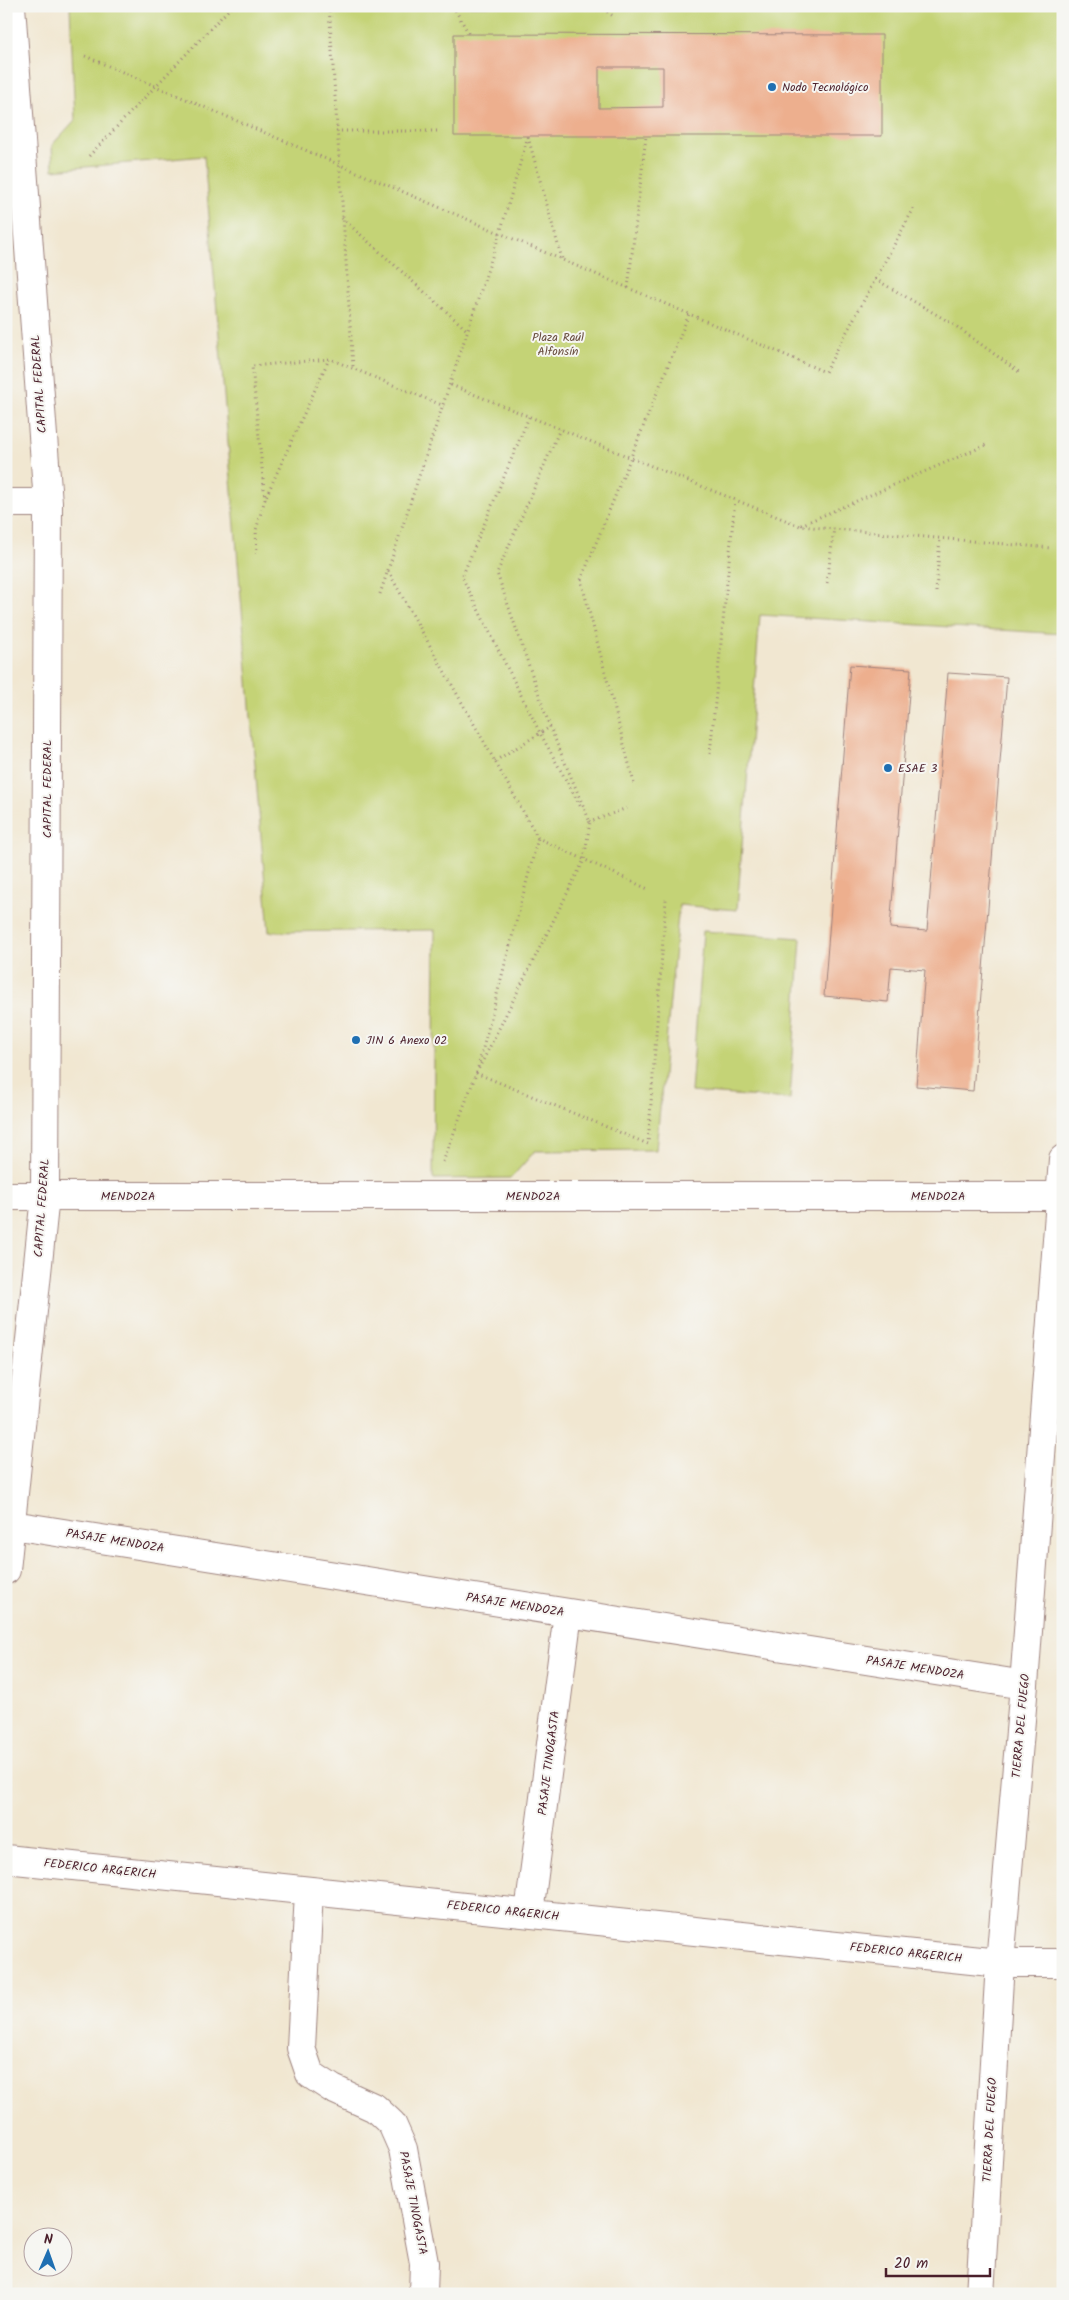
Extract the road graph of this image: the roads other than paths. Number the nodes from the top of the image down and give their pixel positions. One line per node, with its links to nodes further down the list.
1 (11, 6): 2 (street, CAPITAL FEDERAL)
2 (13, 115): 4 (street, CAPITAL FEDERAL)
3 (6, 503): 4 (street)
4 (48, 503): 7 (street, CAPITAL FEDERAL)
5 (1063, 1159): 8 (street, TIERRA DEL FUEGO)
6 (6, 1196): 7 (street, MENDOZA)
7 (45, 1196): 8 (street, MENDOZA); 9 (street, CAPITAL FEDERAL)
8 (1062, 1196): 12 (street, TIERRA DEL FUEGO)
9 (9, 1524): 10 (street, CAPITAL FEDERAL); 11 (street, PASAJE MENDOZA)
10 (6, 1570)
11 (568, 1613): 12 (street, PASAJE MENDOZA); 15 (street, PASAJE TINOGASTA)
12 (1024, 1685): 16 (street, TIERRA DEL FUEGO)
13 (6, 1859): 14 (street, FEDERICO ARGERICH)
14 (309, 1892): 15 (street, FEDERICO ARGERICH); 18 (street, PASAJE TINOGASTA)
15 (529, 1913): 16 (street, FEDERICO ARGERICH)
16 (1000, 1963): 17 (street, FEDERICO ARGERICH); 19 (street, TIERRA DEL FUEGO)
17 (1063, 1963)
18 (423, 2294)
19 (980, 2294)

